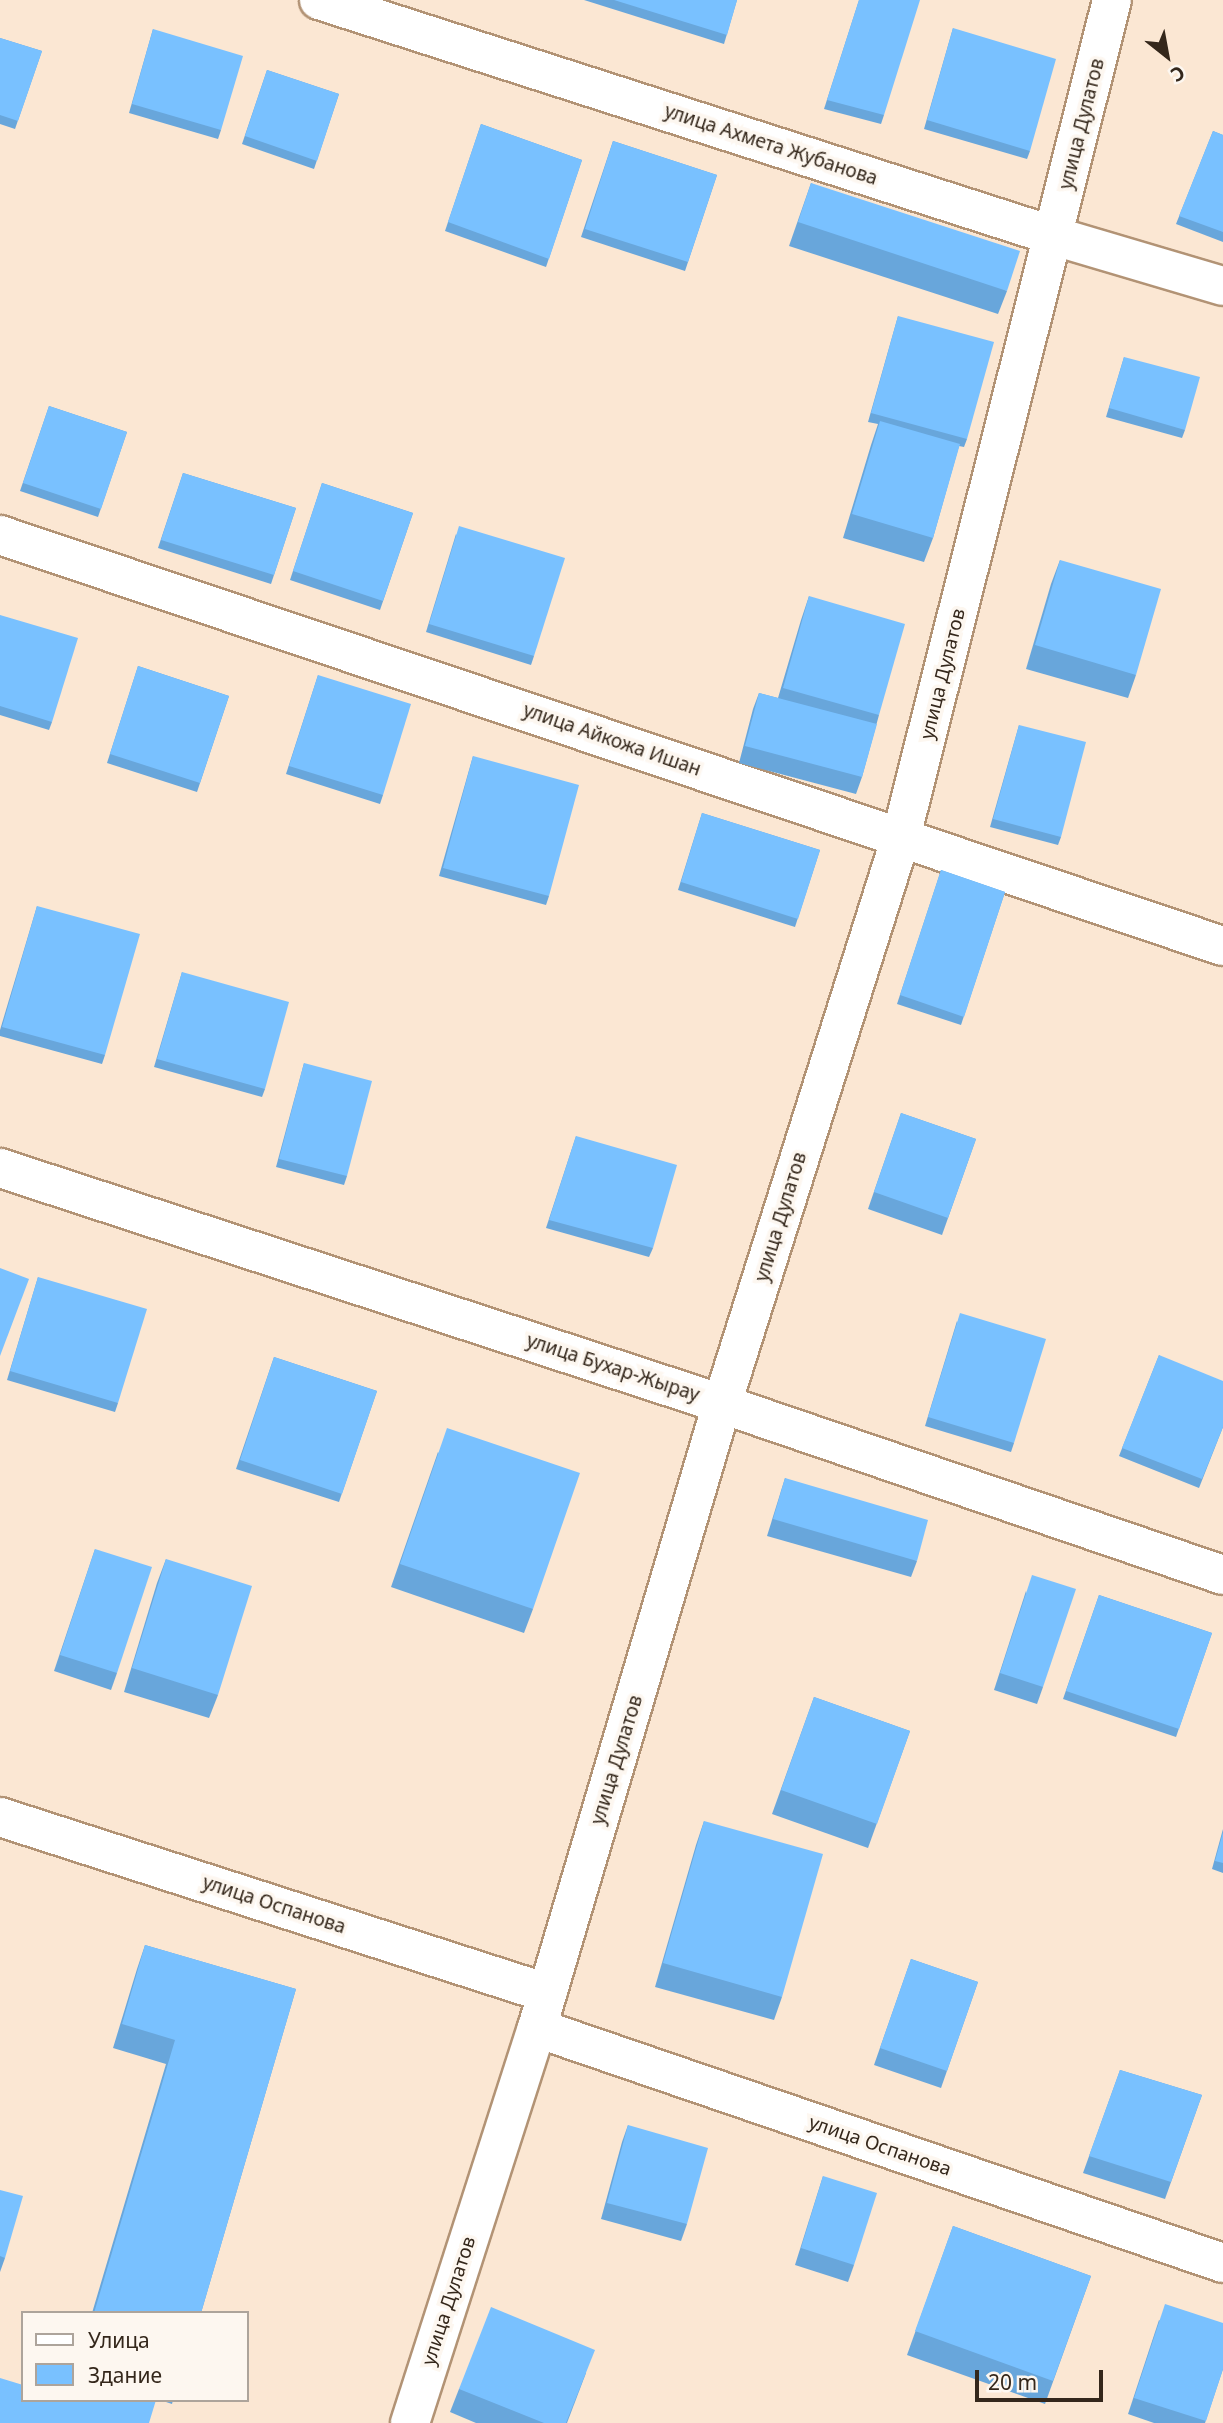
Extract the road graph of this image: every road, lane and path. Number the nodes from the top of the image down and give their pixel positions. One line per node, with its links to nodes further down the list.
1 (319, 0): 3 (street, улица Ахмета Жубанова)
2 (1112, 0): 3 (street, улица Дулатов)
3 (1054, 236): 4 (street, улица Ахмета Жубанова); 6 (street, улица Дулатов)
4 (1223, 286)
5 (0, 535): 6 (street, улица Айкожа Ишан)
6 (901, 837): 7 (street, улица Айкожа Ишан); 9 (street, улица Дулатов)
7 (1223, 946)
8 (0, 1168): 9 (street, улица Бухар-Жырау)
9 (722, 1404): 10 (street, улица Бухар-Жырау); 12 (street, улица Дулатов)
10 (1223, 1575)
11 (0, 1817): 12 (street, улица Оспанова)
12 (542, 2011): 13 (street, улица Оспанова); 14 (street, улица Дулатов)
13 (1223, 2263)
14 (410, 2423)

